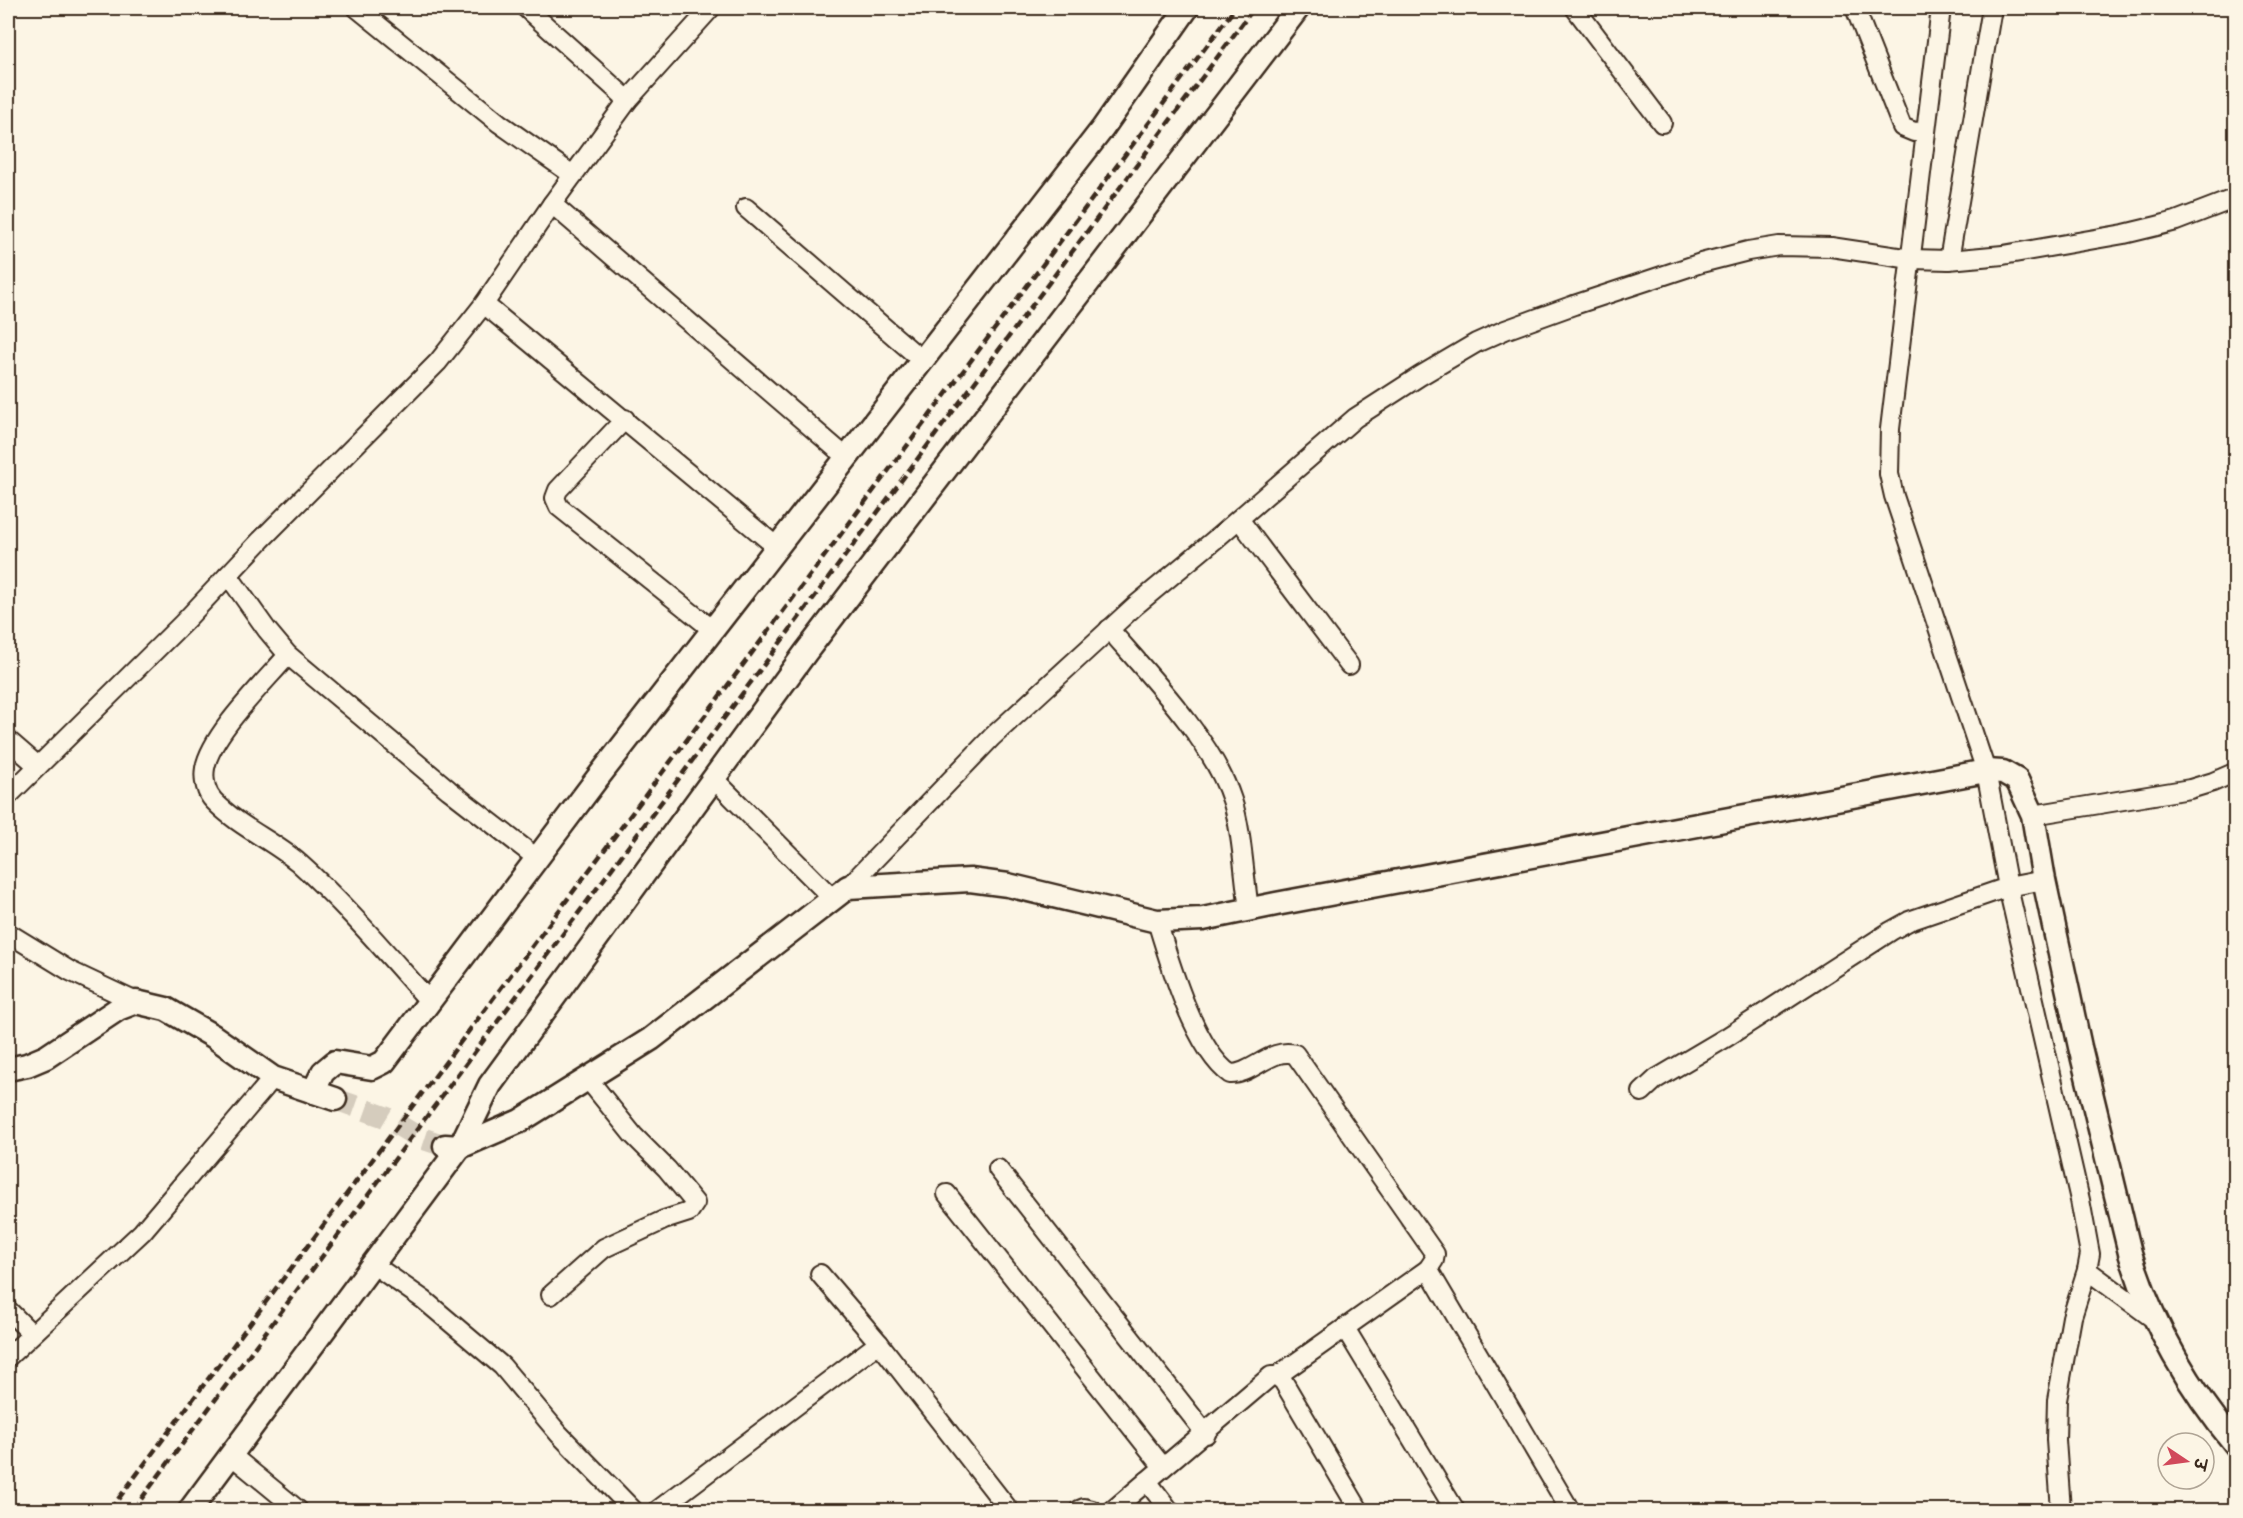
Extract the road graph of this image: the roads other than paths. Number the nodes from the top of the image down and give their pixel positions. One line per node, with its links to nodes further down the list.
1 (357, 8): 13 (street)
2 (526, 8): 10 (street)
3 (711, 8): 10 (street)
4 (1187, 8): 20 (street)
5 (1298, 8): 34 (street)
6 (1575, 8): 11 (street)
7 (1855, 8): 12 (street)
8 (1941, 8): 12 (street)
9 (1992, 8): 18 (street)
10 (628, 100): 13 (street)
11 (1662, 123)
12 (1926, 131): 17 (street)
13 (573, 175): 15 (street)
14 (2235, 198): 18 (street)
15 (552, 204): 19 (street); 22 (street)
16 (746, 208): 20 (street)
17 (1911, 259): 18 (street); 23 (street); 32 (street)
18 (1949, 260)
19 (484, 304): 21 (street); 25 (street)
20 (923, 361): 22 (street)
21 (625, 419): 24 (street); 27 (street)
22 (847, 458): 24 (street)
23 (1239, 519): 26 (street); 29 (street)
24 (778, 548): 27 (street)
25 (228, 575): 28 (street); 31 (street)
26 (1109, 629): 40 (street); 41 (street)
27 (713, 630): 37 (street)
28 (288, 655): 37 (street); 45 (street)
29 (1349, 665)
30 (8, 740): 31 (street)
31 (39, 766): 35 (street)
32 (1986, 771): 36 (street); 39 (street); 41 (street)
33 (2235, 772): 36 (street)
34 (713, 778): 40 (street); 52 (street)
35 (8, 796)
36 (2033, 815): 38 (street)
37 (538, 859): 45 (street)
38 (2044, 880): 39 (street); 61 (street)
39 (2008, 887): 50 (street); 57 (street)
40 (841, 893): 42 (street); 48 (street)
41 (1249, 909): 42 (street)
42 (1157, 921): 56 (street)
43 (8, 933): 44 (street)
44 (136, 1002): 46 (street); 47 (street)
45 (430, 1002): 49 (street)
46 (8, 1069)
47 (273, 1078): 49 (street); 63 (street)
48 (588, 1079): 52 (street); 59 (street)
49 (313, 1092): 51 (street)
50 (1642, 1092)
51 (335, 1099)
52 (452, 1147): 55 (street)
53 (998, 1169): 67 (street)
54 (946, 1194): 70 (street)
55 (374, 1265): 69 (street); 74 (street)
56 (1428, 1269): 62 (street); 83 (street)
57 (2087, 1270): 61 (street); 84 (street)
58 (820, 1274): 64 (street)
59 (551, 1295)
60 (8, 1310): 63 (street)
61 (2155, 1320): 68 (street)
62 (1345, 1328): 66 (street); 82 (street)
63 (32, 1334): 65 (street)
64 (879, 1343): 75 (street); 76 (street)
65 (8, 1357)
66 (1277, 1376): 67 (street); 81 (street)
67 (1206, 1434): 70 (street)
68 (2235, 1445)
69 (231, 1455): 72 (street); 73 (street)
70 (1163, 1467): 71 (street)
71 (1147, 1481): 79 (street); 80 (street)
72 (190, 1510)
73 (298, 1510)
74 (633, 1510)
75 (658, 1510)
76 (1009, 1510)
77 (1079, 1510): 78 (street)
78 (1092, 1510)
79 (1113, 1510)
80 (1169, 1510)
81 (1359, 1510)
82 (1455, 1510)
83 (1570, 1510)
84 (2061, 1510)

